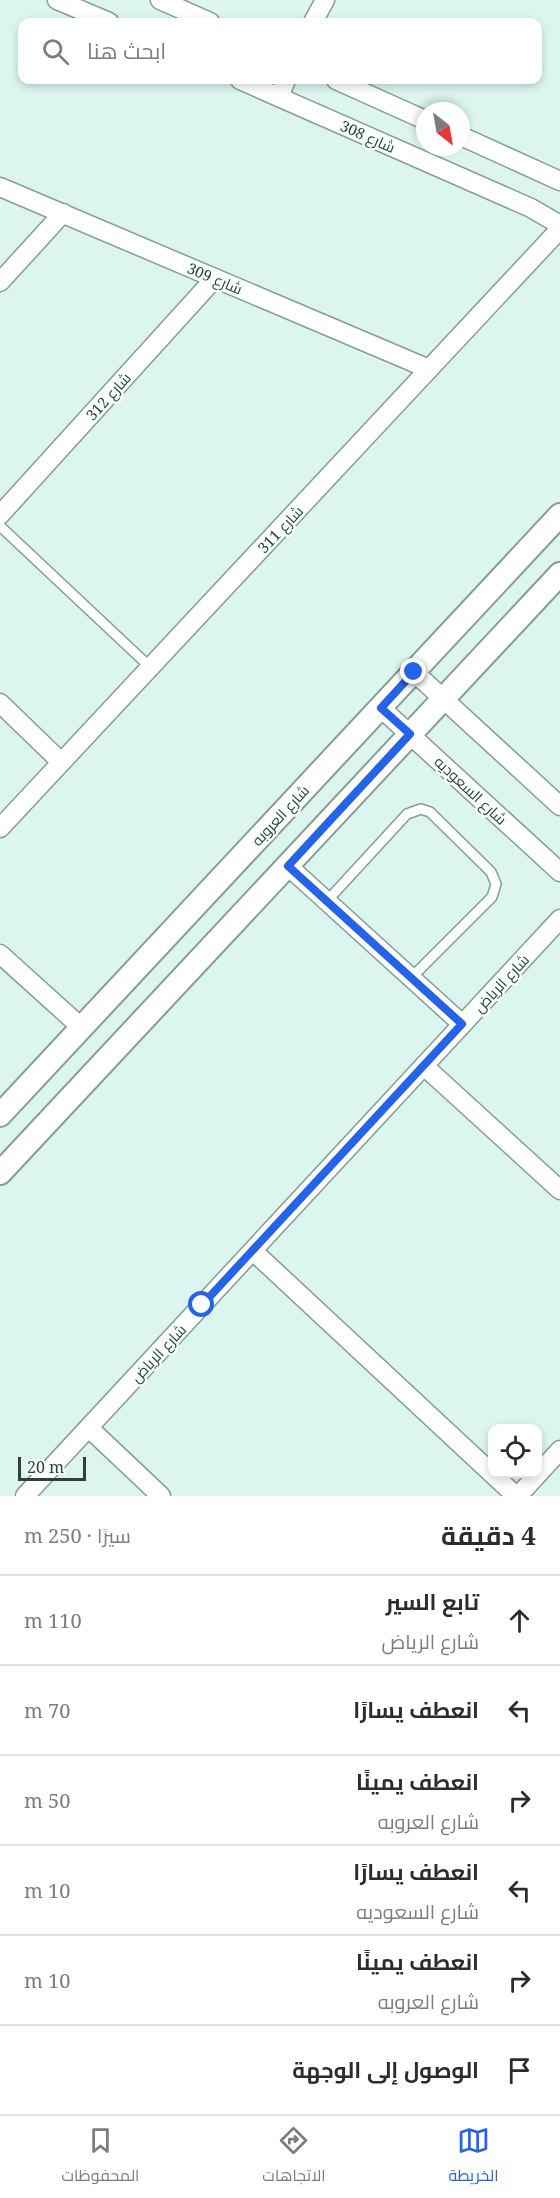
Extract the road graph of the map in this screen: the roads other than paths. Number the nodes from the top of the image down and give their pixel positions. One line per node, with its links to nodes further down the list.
1 (57, 0): 5 (street)
2 (160, 0): 4 (street)
3 (325, 0): 6 (street)
4 (182, 17)
5 (100, 18)
6 (315, 18)
7 (249, 84): 10 (street, شارع 308)
8 (284, 84): 10 (street)
9 (345, 84): 11 (street)
10 (279, 97): 16 (street, شارع 308)
11 (416, 116)
12 (470, 140): 13 (street)
13 (560, 181)
14 (0, 187): 15 (street, شارع 309)
15 (63, 213): 18 (street, شارع 309); 19 (street)
16 (560, 225)
17 (560, 229): 20 (street, شارع 311)
18 (216, 278): 20 (street, شارع 309); 21 (street, شارع 312)
19 (0, 282)
20 (429, 369): 25 (street, شارع 311)
21 (0, 514)
22 (560, 515): 26 (street, شارع العروبه)
23 (0, 526): 25 (lane)
24 (560, 574): 27 (street)
25 (150, 667): 31 (street, شارع 311)
26 (414, 672): 27 (street); 29 (street, شارع العروبه)
27 (443, 699): 30 (street); 32 (street)
28 (0, 704): 31 (street)
29 (381, 708): 30 (street, شارع السعوديه); 41 (street, شارع العروبه)
30 (410, 734): 34 (street); 35 (street, شارع السعوديه)
31 (61, 762): 33 (street, شارع 311)
32 (560, 806)
33 (0, 828)
34 (288, 866): 36 (street); 44 (street)
35 (560, 872)
36 (327, 902): 39 (street); 39 (lane)
37 (560, 919): 40 (street, شارع الرياض)
38 (0, 954): 41 (street)
39 (411, 978): 40 (street)
40 (462, 1024): 42 (street, شارع الرياض)
41 (82, 1028): 43 (street, شارع العروبه)
42 (424, 1066): 45 (street); 46 (street, شارع الرياض)
43 (0, 1115)
44 (0, 1173)
45 (560, 1190)
46 (253, 1251): 47 (street, شارع الرياض); 51 (street)
47 (89, 1428): 49 (street, شارع الرياض); 50 (street)
48 (560, 1450): 51 (street)
49 (25, 1496)
50 (161, 1496)
51 (517, 1496)

